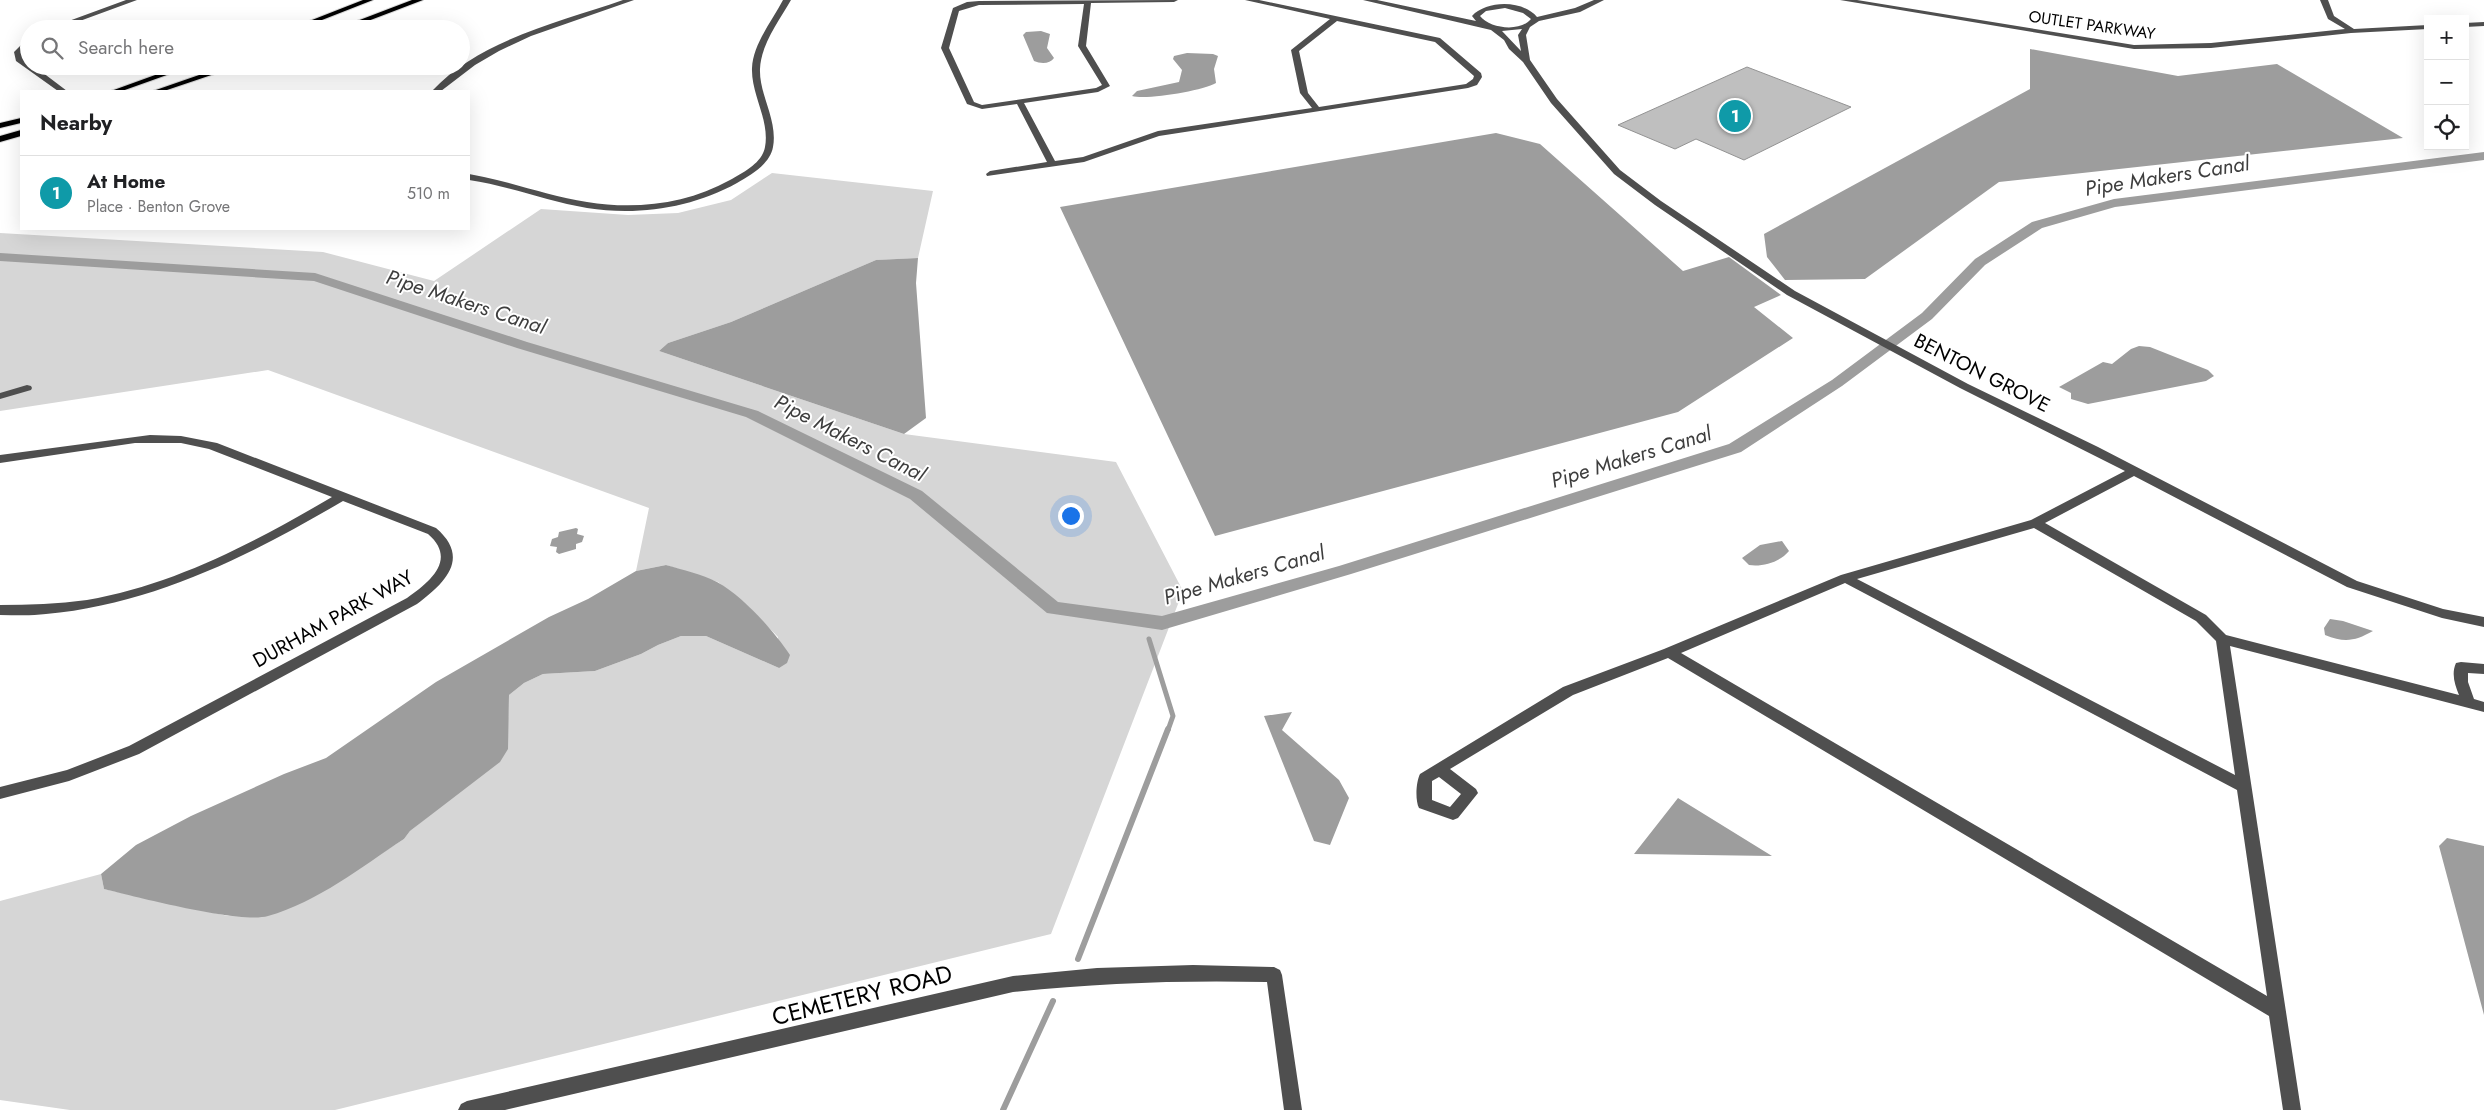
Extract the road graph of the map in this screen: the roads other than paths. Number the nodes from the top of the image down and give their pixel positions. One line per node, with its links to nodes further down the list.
1 (133, 0): 20 (street)
2 (366, 0): 21 (main road)
3 (408, 0): 22 (main road)
4 (419, 0): 23 (main road)
5 (630, 0): 31 (street)
6 (787, 0): 48 (street)
7 (1174, 0): 13 (street)
8 (1249, 0): 19 (street)
9 (1367, 0): 18 (street)
10 (1600, 0): 15 (street)
11 (1844, 0): 14 (street, OUTLET PARKWAY)
12 (2324, 0): 29 (street)
13 (1088, 1): 40 (street); 40 (street)
14 (1878, 3): 29 (street, OUTLET PARKWAY)
15 (1584, 6): 17 (street); 25 (street)
16 (1484, 9): 17 (street); 18 (street); 27 (street)
17 (1519, 9): 25 (street)
18 (1421, 11): 27 (street)
19 (1336, 18): 41 (street); 41 (street)
20 (76, 20)
21 (315, 20)
22 (354, 20)
23 (365, 20)
24 (2484, 24): 26 (street)
25 (1530, 25): 27 (street); 30 (street, BENTON GROVE)
26 (2469, 25)
27 (1488, 26): 30 (street, BENTON GROVE)
28 (2424, 27): 29 (street, OUTLET PARKWAY)
29 (2353, 31)
30 (1526, 60): 52 (street, BENTON GROVE)
31 (470, 65)
32 (41, 75): 36 (street)
33 (162, 75): 37 (main road)
34 (206, 75): 38 (main road)
35 (457, 75): 39 (street)
36 (62, 90)
37 (118, 90)
38 (160, 90)
39 (437, 90)
40 (1019, 102): 46 (street)
41 (1316, 110): 46 (street)
42 (20, 120): 43 (main road)
43 (0, 126)
44 (20, 133): 45 (main road)
45 (0, 139)
46 (1052, 164): 47 (street)
47 (990, 174)
48 (470, 177)
49 (27, 388): 50 (street)
50 (0, 396)
51 (0, 459): 53 (street, DURHAM PARK WAY)
52 (2134, 471): 54 (street); 57 (street, BENTON GROVE)
53 (340, 497): 56 (street); 65 (street, DURHAM PARK WAY)
54 (2035, 523): 55 (street); 58 (street)
55 (1845, 578): 59 (street); 64 (street)
56 (0, 610)
57 (2484, 622)
58 (2222, 639): 61 (street); 64 (street)
59 (1669, 652): 63 (street); 66 (street)
60 (2484, 669): 61 (street)
61 (2468, 702): 62 (street)
62 (2484, 706)
63 (1440, 769)
64 (2244, 787): 66 (street)
65 (0, 793)
66 (2277, 1011): 69 (street)
67 (467, 1110): 68 (street, CEMETERY ROAD)
68 (1293, 1110)
69 (2292, 1110)

